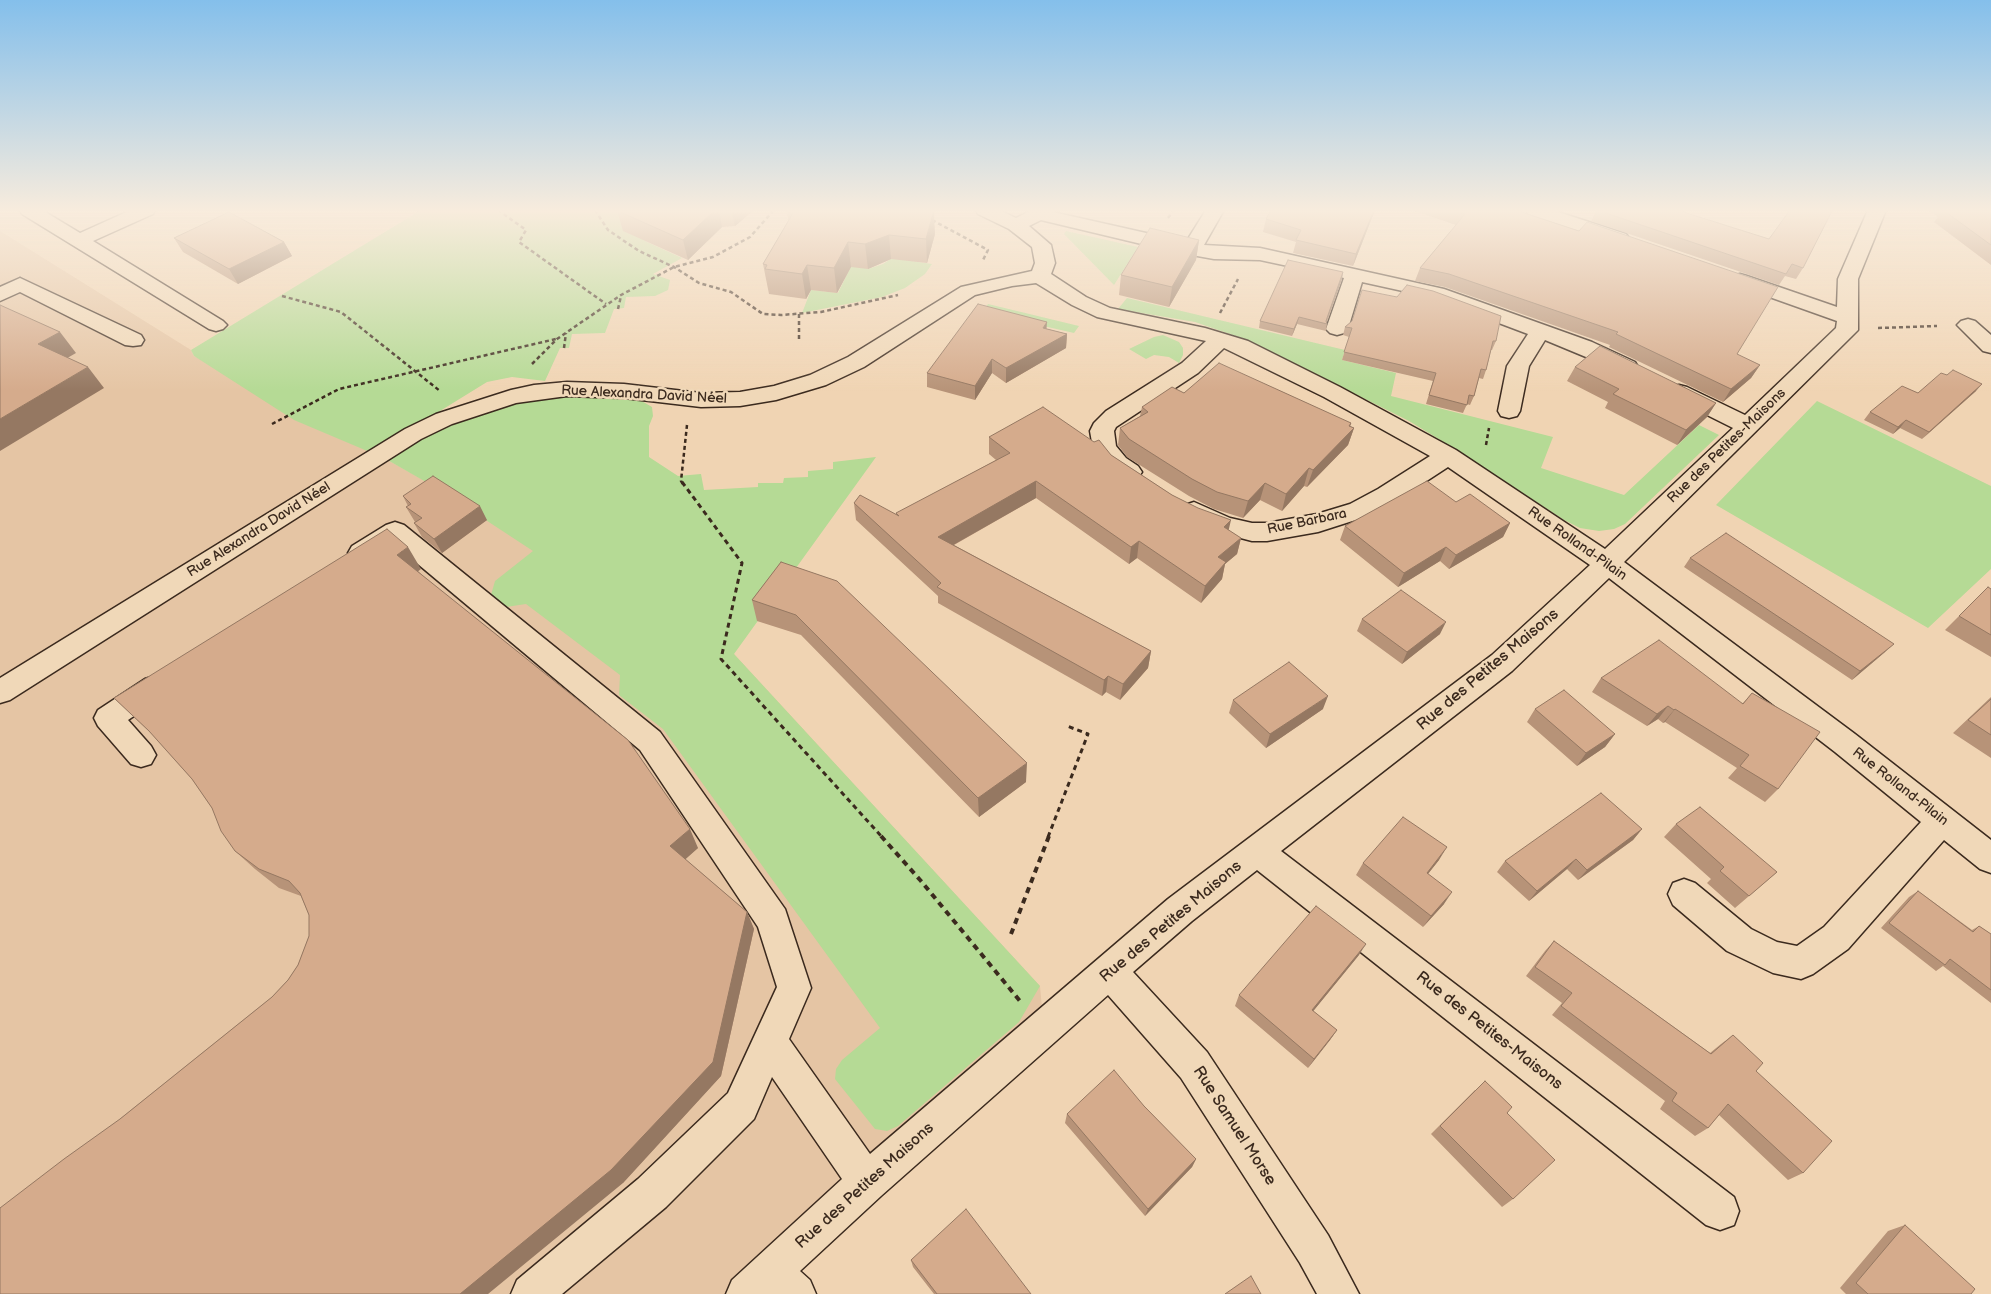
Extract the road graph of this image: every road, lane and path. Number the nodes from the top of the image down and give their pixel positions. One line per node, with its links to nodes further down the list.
1 (129, 270): 23 (street)
2 (559, 270): 18 (path)
3 (668, 270): 16 (path)
4 (679, 270): 20 (path)
5 (977, 270): 13 (path)
6 (1042, 270): 12 (street)
7 (1243, 270): 27 (path)
8 (1336, 270): 10 (street)
9 (1852, 270): 22 (street)
10 (1354, 274): 26 (street); 28 (street)
11 (1725, 275): 22 (street)
12 (1040, 276): 13 (street, Rue Alexandra David Néel); 27 (street, Rue Rolland-Pilain)
13 (975, 289): 36 (street, Rue Alexandra David Néel)
14 (898, 294): 20 (path)
15 (0, 295): 31 (street)
16 (621, 295): 18 (path); 19 (path)
17 (282, 296): 35 (path)
18 (606, 304): 29 (path)
19 (618, 309)
20 (799, 314): 32 (path)
21 (1991, 322): 24 (street)
22 (1846, 323): 41 (street, Rue des Petites-Maisons)
23 (216, 325)
24 (1968, 325): 25 (path); 33 (street)
25 (1877, 328)
26 (1337, 329)
27 (1219, 330): 42 (street, Rue Rolland-Pilain); 43 (street)
28 (1540, 331): 37 (street); 41 (street)
29 (566, 332): 30 (path); 34 (path)
30 (557, 339): 35 (path); 36 (path)
31 (134, 340)
32 (799, 341)
33 (1991, 346)
34 (564, 348)
35 (416, 370): 38 (path); 40 (path)
36 (525, 389): 38 (street, Rue Alexandra David Néel)
37 (1509, 411)
38 (451, 413): 48 (street, Rue Alexandra David Néel)
39 (687, 422): 57 (path)
40 (272, 424)
41 (1748, 426): 45 (street, Rue des Petites-Maisons)
42 (1448, 456): 44 (street, Rue Barbara); 45 (street, Rue Rolland-Pilain)
43 (1149, 486)
44 (1172, 500)
45 (1607, 563): 51 (street, Rue Rolland-Pilain); 52 (street, Rue des Petites Maisons)
46 (338, 568): 58 (street)
47 (182, 670): 50 (street)
48 (0, 692)
49 (1067, 726): 55 (path)
50 (141, 755)
51 (1942, 821): 53 (street, Rue Rolland-Pilain); 54 (street)
52 (1258, 852): 56 (street, Rue des Petites Maisons); 60 (street, Rue des Petites-Maisons)
53 (1991, 859)
54 (1684, 894)
55 (1011, 934)
56 (1110, 972): 57 (street, Rue des Petites Maisons); 63 (street, Rue Samuel Morse)
57 (1044, 1030): 59 (street, Rue des Petites Maisons)
58 (770, 1043): 59 (street); 62 (street)
59 (867, 1182): 61 (street, Rue des Petites Maisons)
60 (1720, 1211)
61 (770, 1287)
62 (531, 1294)
63 (1339, 1294)

